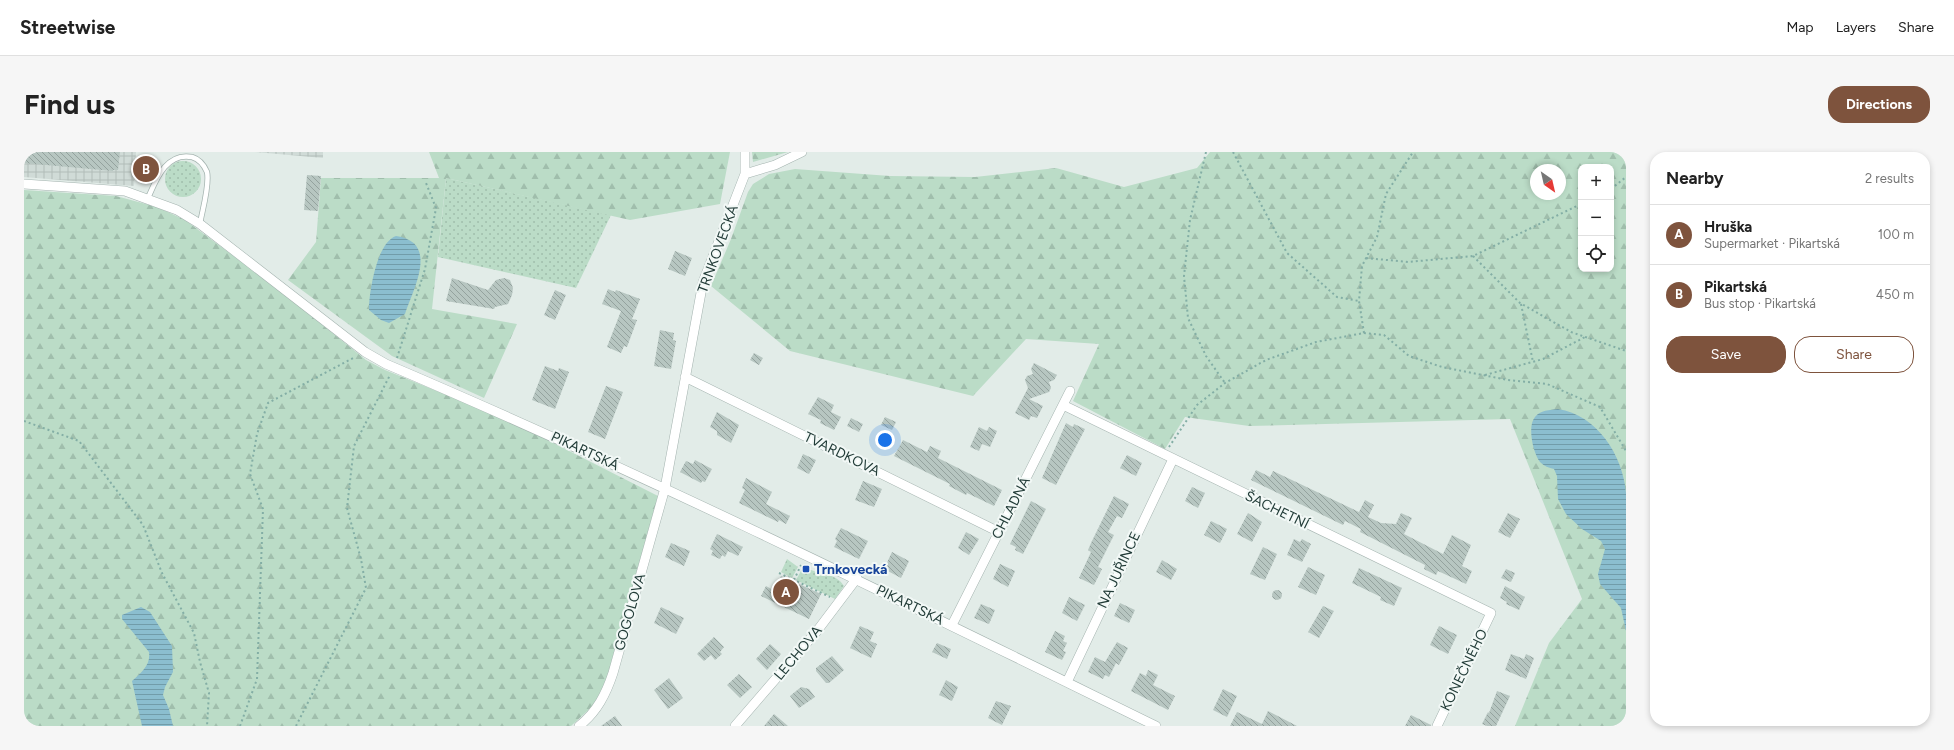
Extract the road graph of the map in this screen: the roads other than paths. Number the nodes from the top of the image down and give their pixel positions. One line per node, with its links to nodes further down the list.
1 (745, 152): 3 (street, TRNKOVECKÁ)
2 (802, 152): 3 (street)
3 (745, 174): 7 (street, TRNKOVECKÁ)
4 (24, 184): 5 (street, PIKARTSKÁ)
5 (148, 198): 6 (street, PIKARTSKÁ); 6 (lane)
6 (200, 224): 11 (street, PIKARTSKÁ)
7 (685, 377): 11 (street, TRNKOVECKÁ); 12 (street, TVARDKOVA)
8 (1070, 391): 9 (street, CHLADNÁ)
9 (1063, 405): 10 (street, ŠACHETNÍ); 12 (street, CHLADNÁ)
10 (1169, 457): 14 (street, ŠACHETNÍ); 16 (street, NA JUŘINCE)
11 (665, 488): 13 (street, PIKARTSKÁ); 17 (street, GOGOLOVA)
12 (999, 532): 15 (street, CHLADNÁ)
13 (857, 578): 15 (street, PIKARTSKÁ); 18 (street, LECHOVA)
14 (1491, 613): 20 (street, KONEČNÉHO)
15 (952, 625): 16 (street, PIKARTSKÁ)
16 (1067, 682): 19 (street, PIKARTSKÁ)
17 (579, 726)
18 (736, 726)
19 (1156, 726)
20 (1436, 726)

